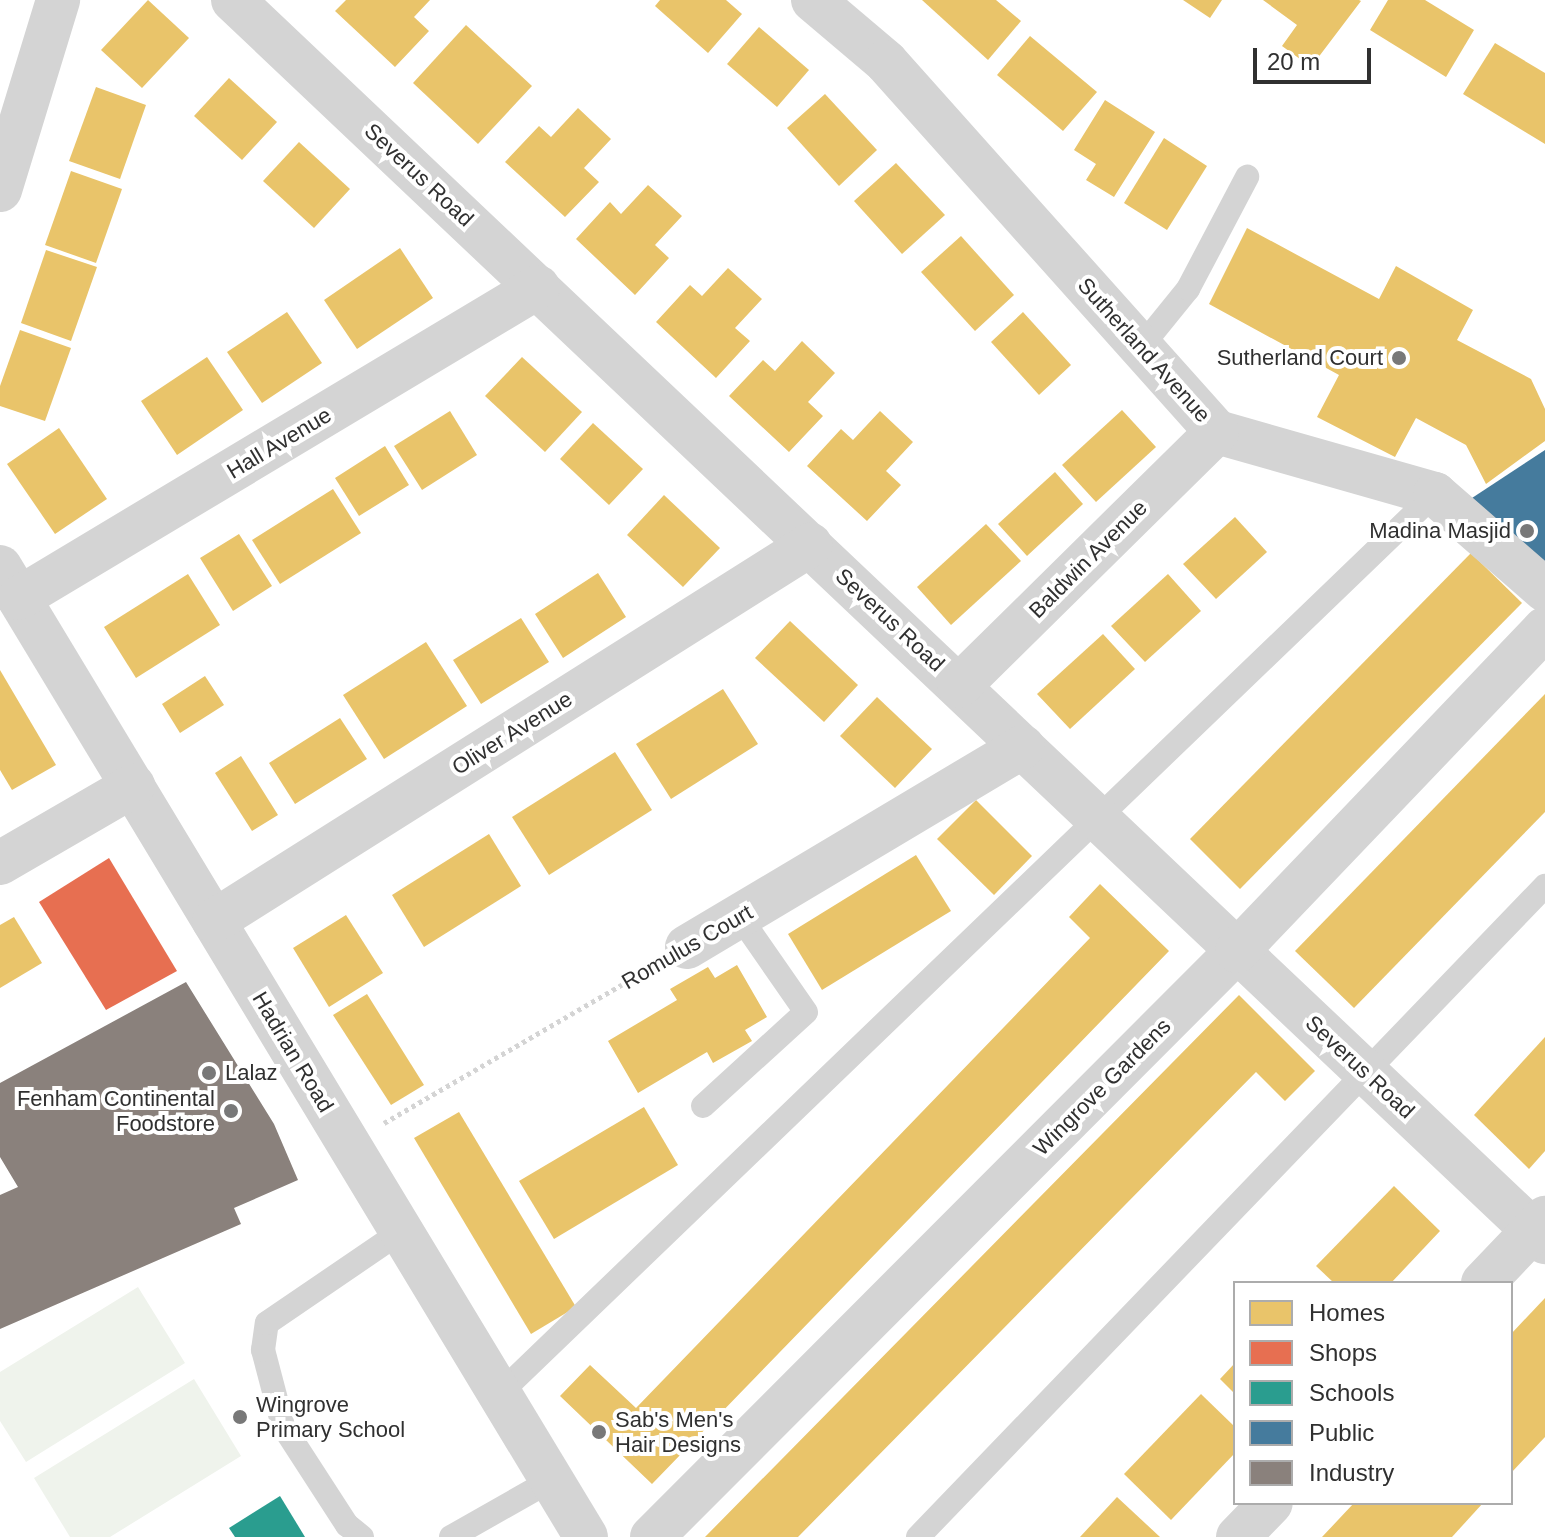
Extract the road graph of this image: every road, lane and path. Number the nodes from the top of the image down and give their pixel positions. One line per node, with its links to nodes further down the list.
1 (58, 0): 5 (street)
2 (233, 0): 6 (street, Severus Road)
3 (813, 0): 7 (street, Sutherland Avenue)
4 (1247, 177): 7 (lane)
5 (0, 190)
6 (538, 287): 10 (street, Severus Road); 11 (street, Hall Avenue)
7 (1141, 347): 8 (street, Sutherland Avenue)
8 (1217, 432): 9 (street, Sutherland Avenue); 14 (street, Baldwin Avenue)
9 (1435, 494): 12 (street, Sutherland Avenue); 17 (lane)
10 (810, 545): 14 (street, Severus Road); 21 (street, Oliver Avenue)
11 (10, 583): 16 (street, Hadrian Road)
12 (1545, 590)
13 (1545, 629): 23 (street, Wingrove Gardens)
14 (959, 686): 15 (street, Severus Road)
15 (1023, 747): 17 (street, Severus Road); 20 (street, Romulus Court)
16 (133, 786): 18 (street); 21 (street, Hadrian Road)
17 (1095, 815): 23 (street, Severus Road); 30 (lane)
18 (0, 863)
19 (1545, 886): 24 (lane)
20 (740, 917): 22 (street, Romulus Court); 25 (lane)
21 (214, 921): 26 (street, Hadrian Road)
22 (687, 947): 26 (path, Romulus Court)
23 (1237, 951): 24 (street, Severus Road); 36 (street, Wingrove Gardens)
24 (1364, 1071): 27 (street, Severus Road); 37 (lane)
25 (703, 1106)
26 (349, 1143): 28 (street, Hadrian Road)
27 (1541, 1230): 29 (street)
28 (402, 1231): 30 (street, Hadrian Road); 33 (lane)
29 (1485, 1281)
30 (500, 1393): 31 (street, Hadrian Road)
31 (553, 1479): 34 (lane); 35 (street, Hadrian Road)
32 (1269, 1505): 38 (street)
33 (362, 1537)
34 (451, 1537)
35 (586, 1537)
36 (652, 1537)
37 (918, 1537)
38 (1238, 1537)

